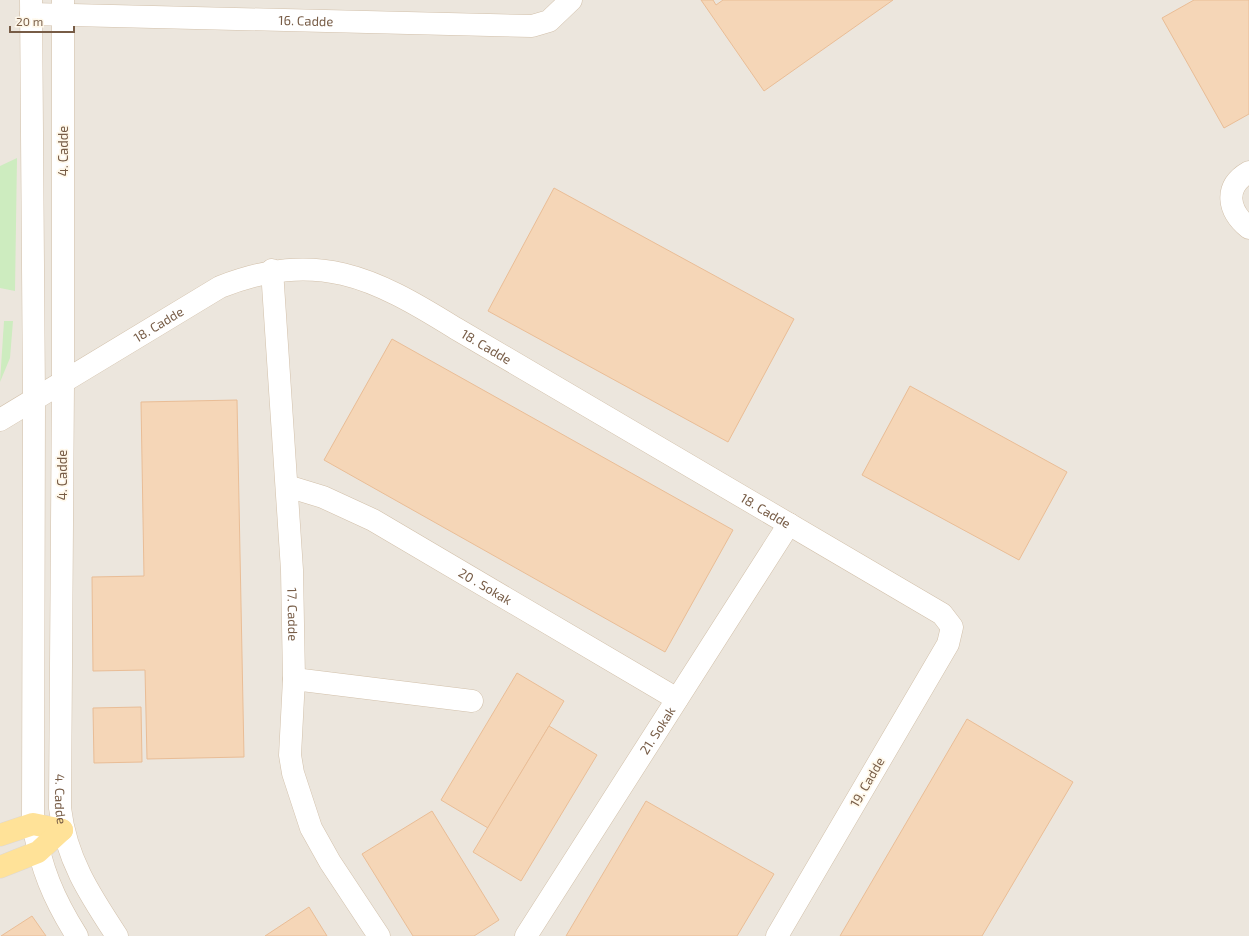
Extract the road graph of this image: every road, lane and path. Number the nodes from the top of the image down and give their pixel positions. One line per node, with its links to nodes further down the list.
1 (569, 1): 3 (street, 16. Cadde)
2 (31, 7): 3 (street, 16. Cadde); 8 (street, 4. Cadde)
3 (63, 8): 7 (street, 4. Cadde)
4 (1249, 172): 5 (street)
5 (1249, 228)
6 (272, 270): 7 (street, 18. Cadde); 10 (street, 17. Cadde); 11 (street, 18. Cadde)
7 (63, 382): 8 (street, 18. Cadde); 17 (street, 4. Cadde)
8 (34, 400): 9 (street, 18. Cadde); 16 (street, 4. Cadde)
9 (0, 420)
10 (287, 486): 13 (street, 17. Cadde); 14 (street, 20 . Sokak)
11 (789, 524): 12 (street, 18. Cadde); 14 (street, 21. Sokak)
12 (952, 627): 25 (street, 19. Cadde)
13 (294, 679): 15 (street); 23 (street, 17. Cadde)
14 (677, 699): 24 (street, 21. Sokak)
15 (472, 701)
16 (33, 824): 17 (main road); 18 (main road); 19 (street, 4. Cadde)
17 (62, 830): 19 (main road); 22 (street, 4. Cadde)
18 (0, 834)
19 (38, 852): 20 (main road); 21 (street, 4. Cadde)
20 (0, 867)
21 (78, 936)
22 (117, 936)
23 (379, 936)
24 (526, 936)
25 (777, 936)

